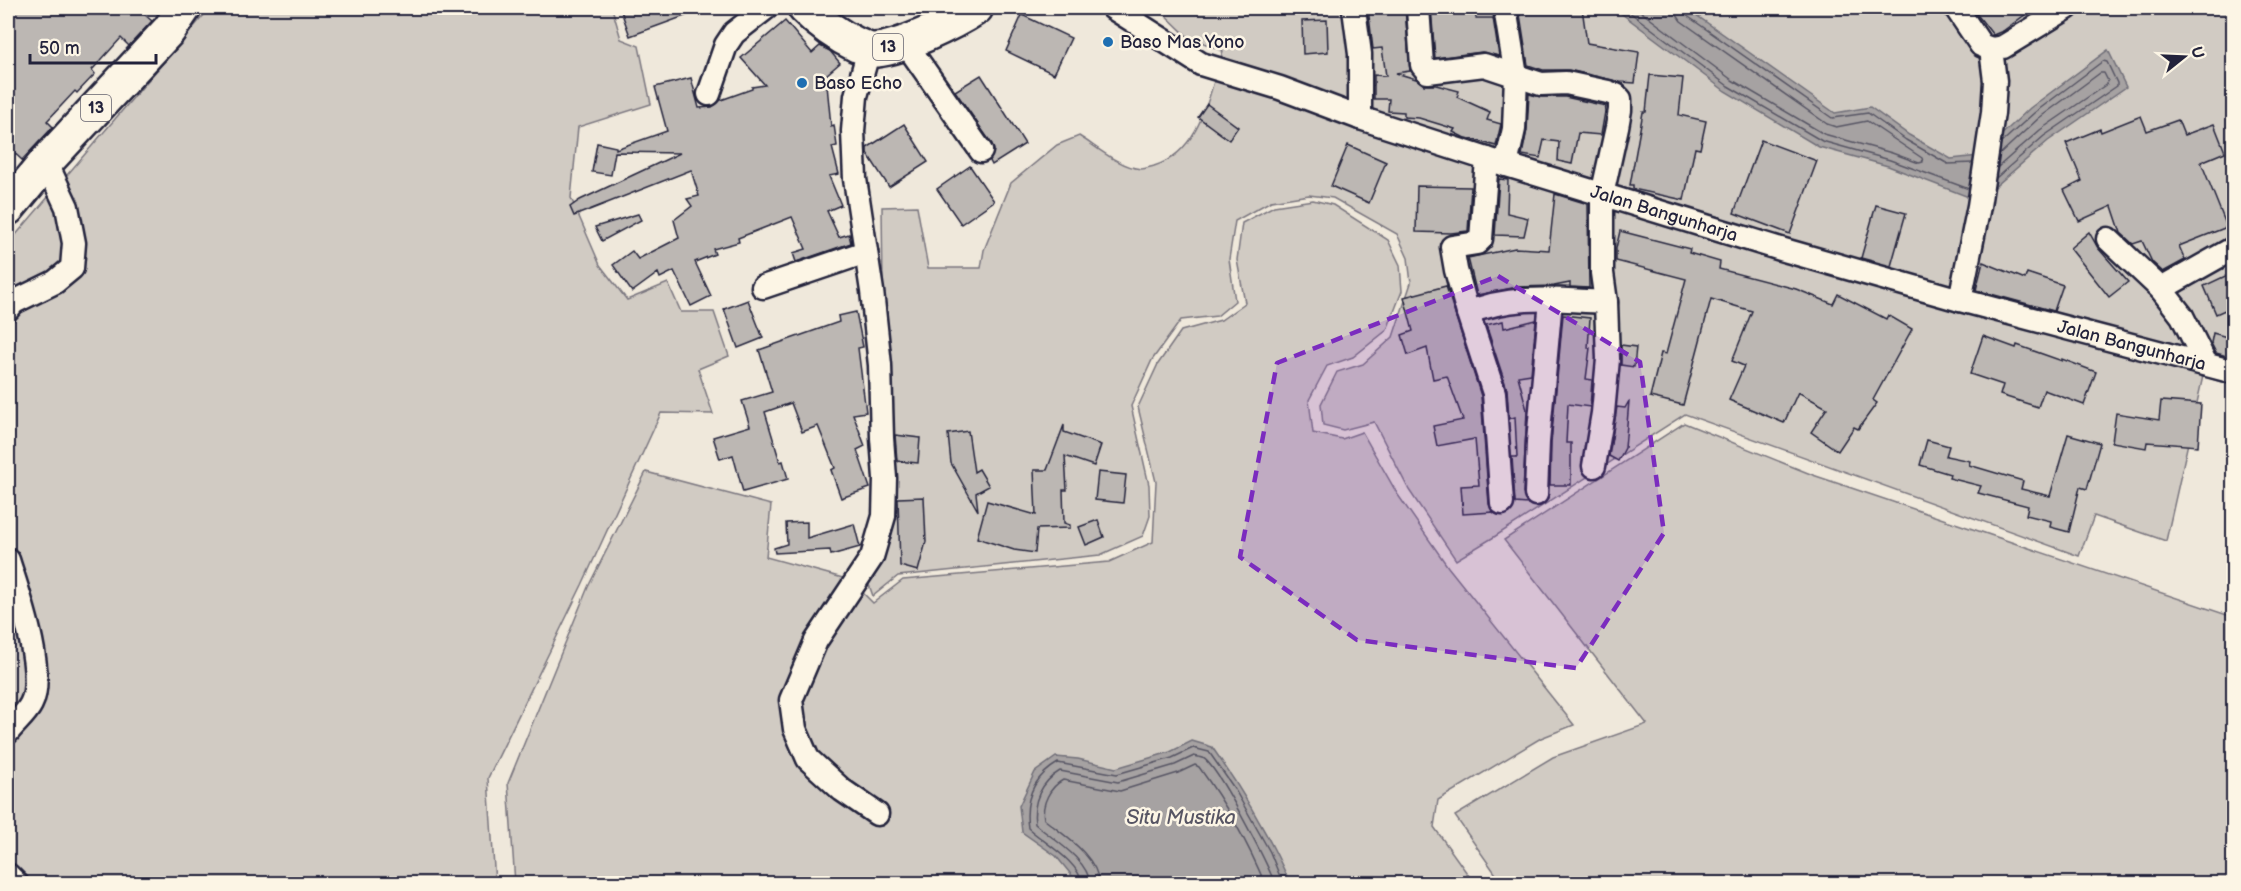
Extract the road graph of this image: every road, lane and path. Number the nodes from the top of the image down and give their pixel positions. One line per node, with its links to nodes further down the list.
1 (184, 8): 18 (highway, 13)
2 (766, 8): 15 (street)
3 (805, 8): 13 (highway, 13)
4 (976, 8): 11 (highway, 13)
5 (1113, 8): 16 (street, Jalan Bangunharja)
6 (1418, 8): 14 (street)
7 (1505, 8): 14 (street)
8 (1956, 8): 12 (street)
9 (2067, 8): 12 (street)
10 (1354, 9): 16 (street)
11 (904, 42): 13 (highway, 13); 17 (street)
12 (1990, 49): 28 (street)
13 (869, 50): 24 (street)
14 (1516, 76): 19 (street); 20 (street)
15 (709, 94)
16 (1360, 118): 19 (street, Jalan Bangunharja)
17 (981, 152)
18 (46, 162): 21 (highway, 13); 30 (street)
19 (1497, 162): 20 (street, Jalan Bangunharja); 31 (street)
20 (1602, 195): 28 (street, Jalan Bangunharja); 29 (street)
21 (8, 208)
22 (2108, 239): 26 (street)
23 (2234, 248): 26 (street)
24 (866, 252): 25 (street); 39 (street)
25 (763, 287)
26 (2162, 289): 32 (street)
27 (1551, 300): 29 (street); 31 (street); 35 (street)
28 (1960, 300): 32 (street, Jalan Bangunharja)
29 (1606, 302): 34 (street)
30 (8, 309)
31 (1468, 313): 36 (street)
32 (2206, 364): 33 (street, Jalan Bangunharja)
33 (2234, 372)
34 (1594, 466)
35 (1536, 494)
36 (1502, 503)
37 (8, 560): 38 (street)
38 (8, 732)
39 (877, 814)
40 (8, 875): 41 (street)
41 (17, 884)

